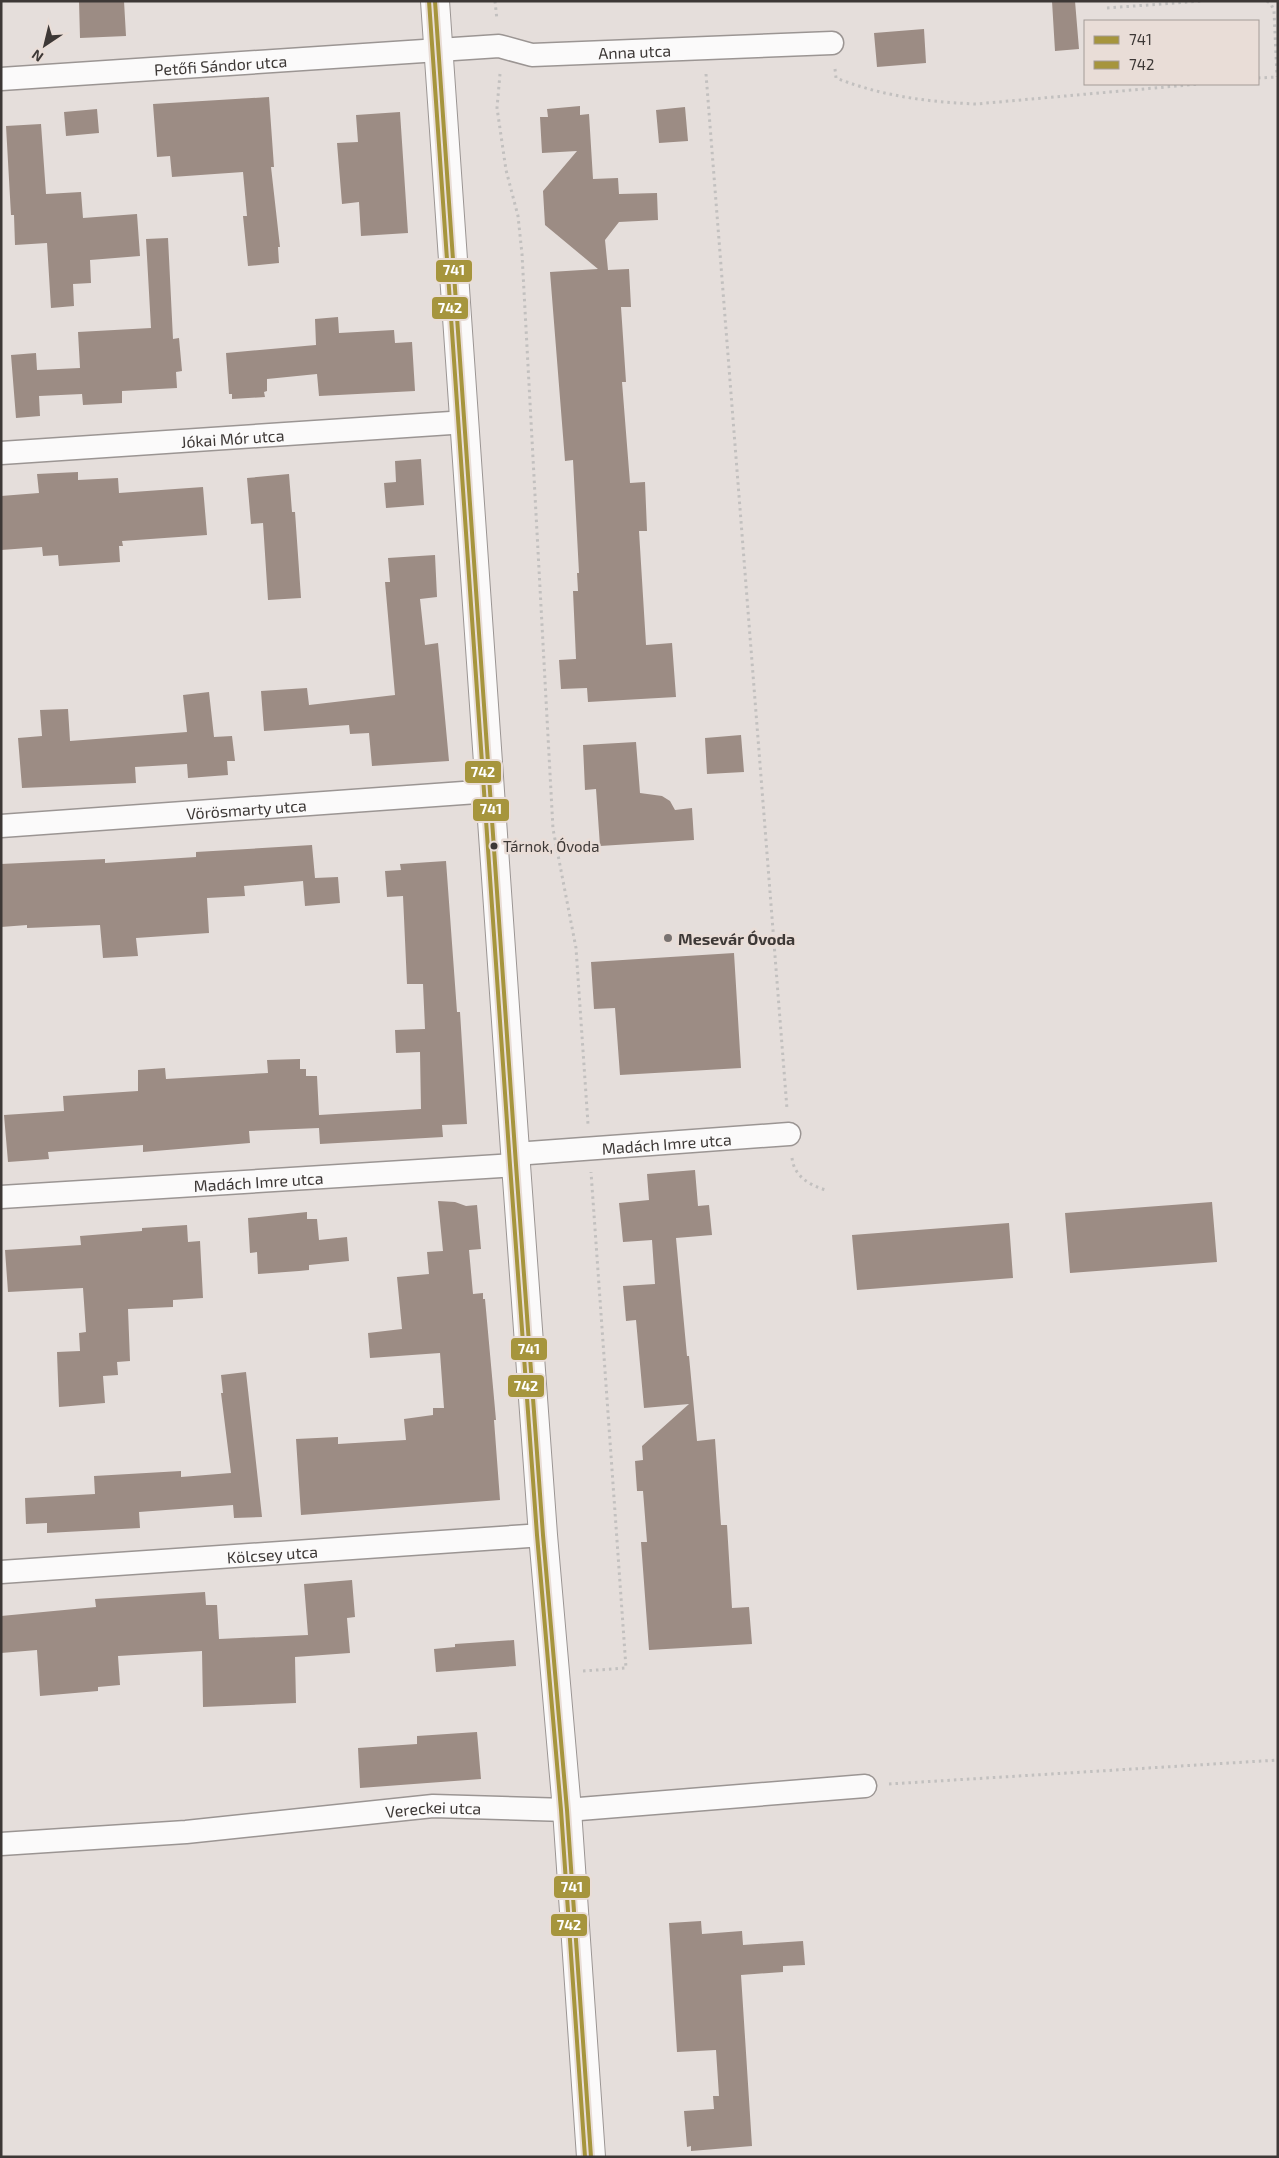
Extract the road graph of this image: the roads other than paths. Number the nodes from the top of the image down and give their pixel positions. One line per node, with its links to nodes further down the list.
1 (435, 1): 3 (street)
2 (832, 43): 3 (street, Anna utca)
3 (439, 49): 4 (street, Petőfi Sándor utca); 5 (street)
4 (1, 79)
5 (466, 422): 6 (street, Jókai Mór utca); 7 (street)
6 (1, 453)
7 (491, 791): 8 (street, Vörösmarty utca); 10 (street)
8 (1, 826)
9 (789, 1134): 10 (street, Madách Imre utca)
10 (516, 1160): 11 (street, Madách Imre utca); 12 (street)
11 (1, 1197)
12 (543, 1535): 13 (street, Kölcsey utca); 15 (street)
13 (1, 1572)
14 (865, 1786): 15 (street, Vereckei utca)
15 (567, 1810): 16 (street, Vereckei utca); 17 (street)
16 (1, 1844)
17 (591, 2157)

